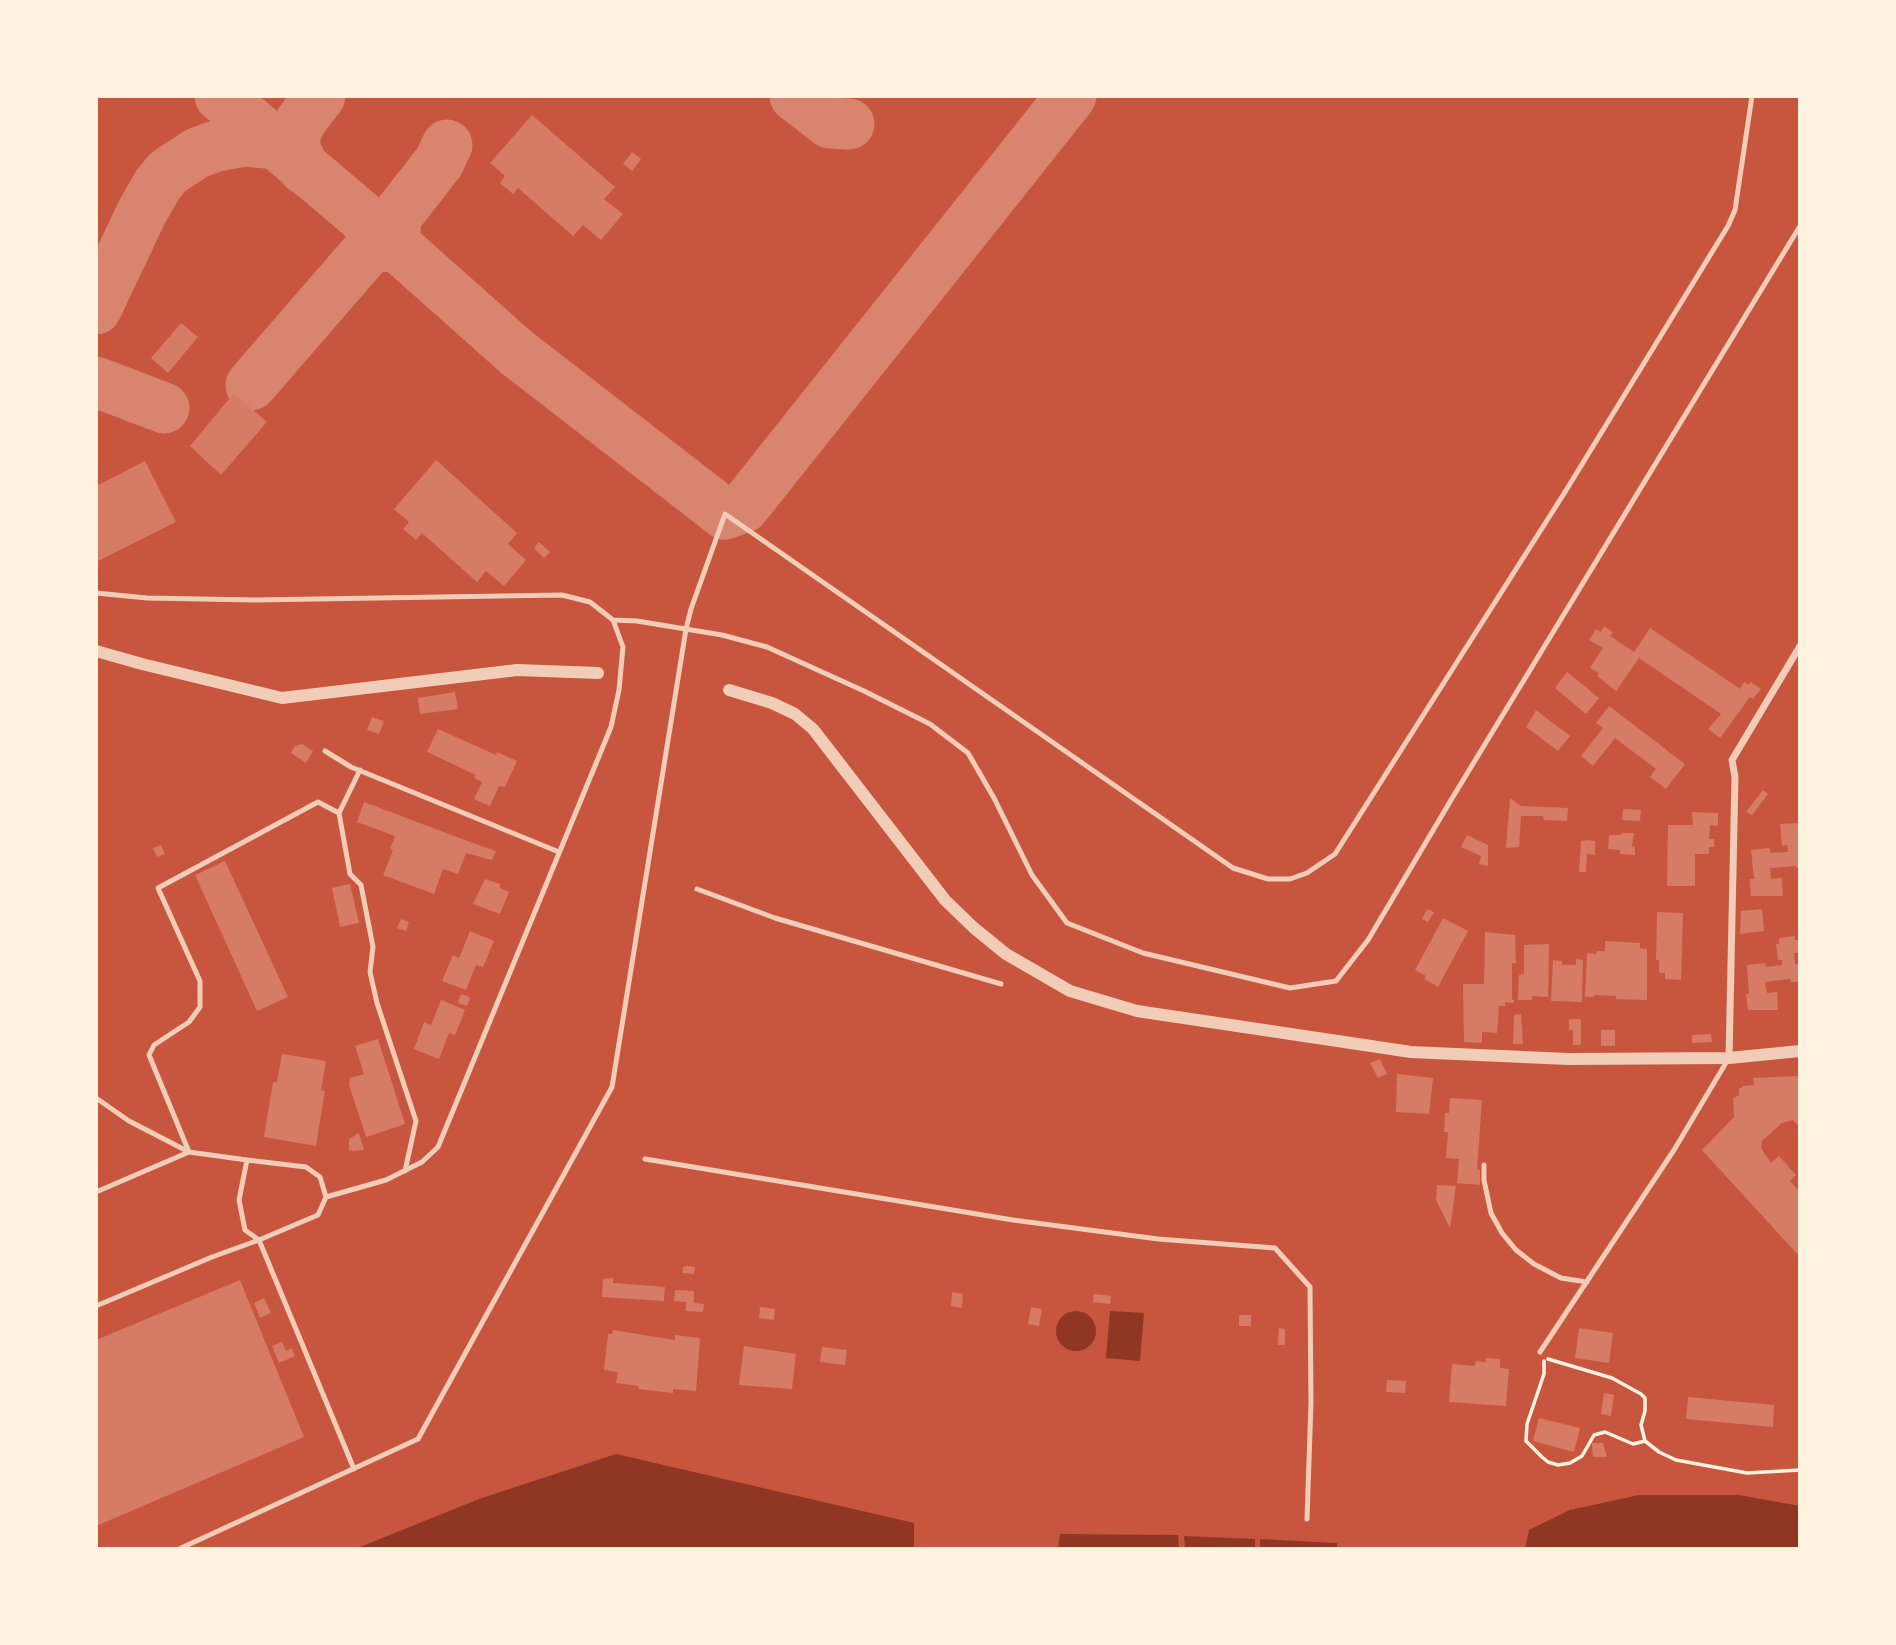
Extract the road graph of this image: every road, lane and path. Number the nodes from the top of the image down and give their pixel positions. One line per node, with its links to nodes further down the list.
1 (1752, 96): 5 (lane)
2 (1800, 226): 5 (lane)
3 (96, 593): 4 (lane)
4 (613, 620): 5 (lane); 13 (lane)
5 (686, 629): 31 (lane)
6 (1800, 646): 17 (street)
7 (96, 651): 8 (street)
8 (598, 673)
9 (729, 690): 17 (street)
10 (325, 751): 11 (lane)
11 (360, 770): 12 (lane); 13 (lane)
12 (339, 813): 19 (lane); 23 (lane)
13 (559, 852): 23 (lane)
14 (697, 889): 15 (lane)
15 (1001, 984)
16 (1800, 1051): 17 (street)
17 (1729, 1058): 27 (lane)
18 (96, 1098): 19 (lane)
19 (189, 1152): 21 (lane); 24 (lane)
20 (645, 1159): 33 (lane)
21 (247, 1160): 25 (lane); 26 (lane)
22 (1484, 1165): 27 (lane)
23 (405, 1171): 25 (lane)
24 (96, 1192)
25 (326, 1197): 26 (lane)
26 (260, 1240): 28 (lane); 31 (lane)
27 (1587, 1282): 29 (lane)
28 (96, 1306)
29 (1540, 1352)
30 (1645, 1441): 30 (path); 32 (path)
31 (354, 1469): 34 (lane)
32 (1800, 1470)
33 (1307, 1519)
34 (179, 1549)

